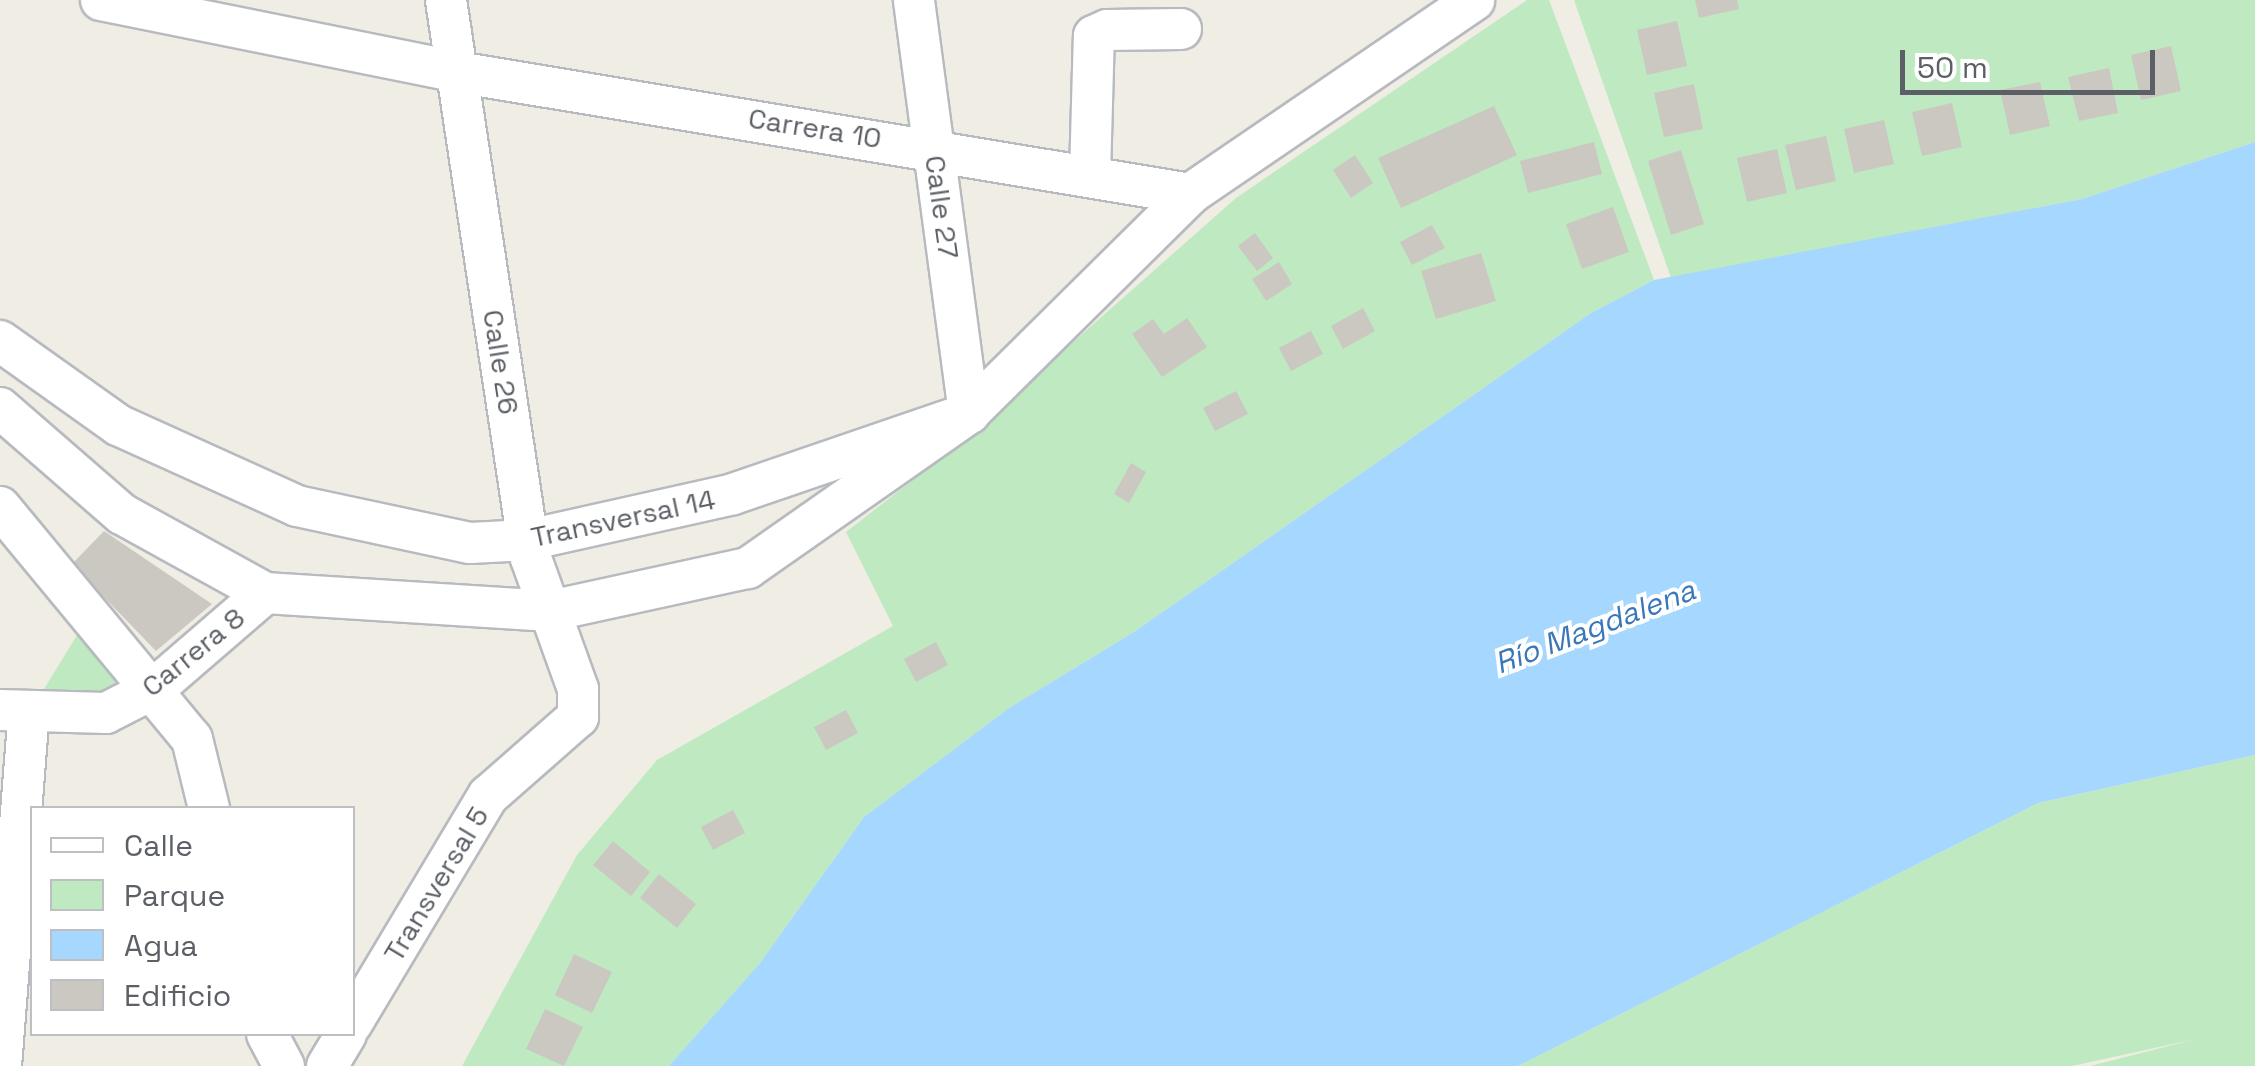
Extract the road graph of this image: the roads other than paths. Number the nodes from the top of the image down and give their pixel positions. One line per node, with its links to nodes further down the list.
1 (101, 0): 6 (street, Carrera 10)
2 (446, 0): 6 (street, Calle 26)
3 (914, 0): 7 (street, Calle 27)
4 (1474, 0): 9 (street)
5 (1181, 29): 8 (street)
6 (456, 72): 7 (street, Carrera 10); 14 (street, Calle 26)
7 (934, 146): 8 (street, Carrera 10); 12 (street, Calle 27)
8 (1090, 175): 9 (street, Carrera 10)
9 (1190, 194): 12 (street, Transversal 14)
10 (0, 340): 14 (street, Transversal 14)
11 (0, 408): 15 (street)
12 (969, 413): 14 (street, Transversal 14); 16 (street)
13 (0, 507): 17 (street)
14 (528, 540): 16 (street, Calle 26)
15 (265, 594): 16 (street); 17 (street, Carrera 8)
16 (550, 612): 19 (street, Calle 26)
17 (155, 688): 18 (street, Carrera 8); 20 (street)
18 (14, 711): 21 (street)
19 (578, 717): 22 (street, Transversal 5)
20 (209, 806)
21 (13, 999): 25 (street)
22 (355, 1018)
23 (268, 1036): 26 (street)
24 (345, 1036): 27 (street)
25 (1, 1066)
26 (284, 1066)
27 (327, 1066)

